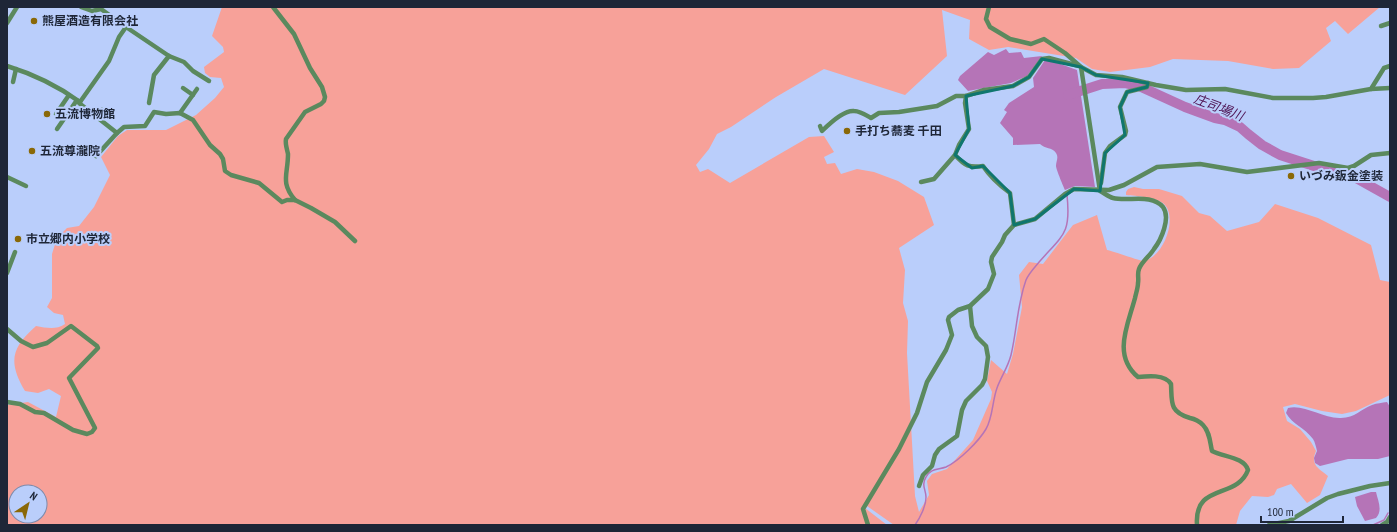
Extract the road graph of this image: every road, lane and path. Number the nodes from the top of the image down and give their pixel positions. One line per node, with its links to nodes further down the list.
1 (17, 7): 5 (street)
2 (81, 7): 7 (street)
3 (273, 7): 40 (street)
4 (989, 7): 12 (street)
5 (7, 23)
6 (1390, 23): 8 (street)
7 (126, 26): 9 (street); 24 (street)
8 (1381, 26)
9 (169, 56): 14 (street); 25 (street)
10 (7, 66): 13 (street)
11 (1390, 66): 20 (street)
12 (1081, 67): 16 (street); 23 (street); 39 (street)
13 (16, 69): 15 (street); 21 (street)
14 (208, 81)
15 (13, 82)
16 (1148, 83): 20 (street); 39 (street)
17 (183, 88): 22 (street)
18 (1390, 88): 20 (street)
19 (197, 89): 22 (street)
20 (1371, 89)
21 (69, 94): 24 (street); 28 (street)
22 (193, 95): 27 (street)
23 (966, 96): 30 (street); 34 (street)
24 (79, 101): 29 (street); 31 (street)
25 (149, 104)
26 (102, 110): 29 (street)
27 (180, 113): 32 (street); 40 (street)
28 (56, 114)
29 (96, 117): 32 (street)
30 (820, 126)
31 (57, 129)
32 (117, 133): 35 (street)
33 (1390, 153): 39 (street)
34 (955, 155): 37 (street); 41 (street)
35 (96, 156)
36 (7, 177): 38 (street)
37 (921, 182)
38 (26, 186)
39 (1100, 190): 41 (street); 52 (street)
40 (295, 200): 42 (street)
41 (1014, 224): 45 (street)
42 (355, 241)
43 (15, 252): 44 (street)
44 (7, 273)
45 (970, 306): 49 (street); 51 (street)
46 (7, 329): 47 (street)
47 (7, 402)
48 (1390, 483): 53 (street)
49 (919, 486)
50 (1390, 517): 54 (street)
51 (868, 525)
52 (1197, 525)
53 (1269, 525)
54 (1382, 525)

